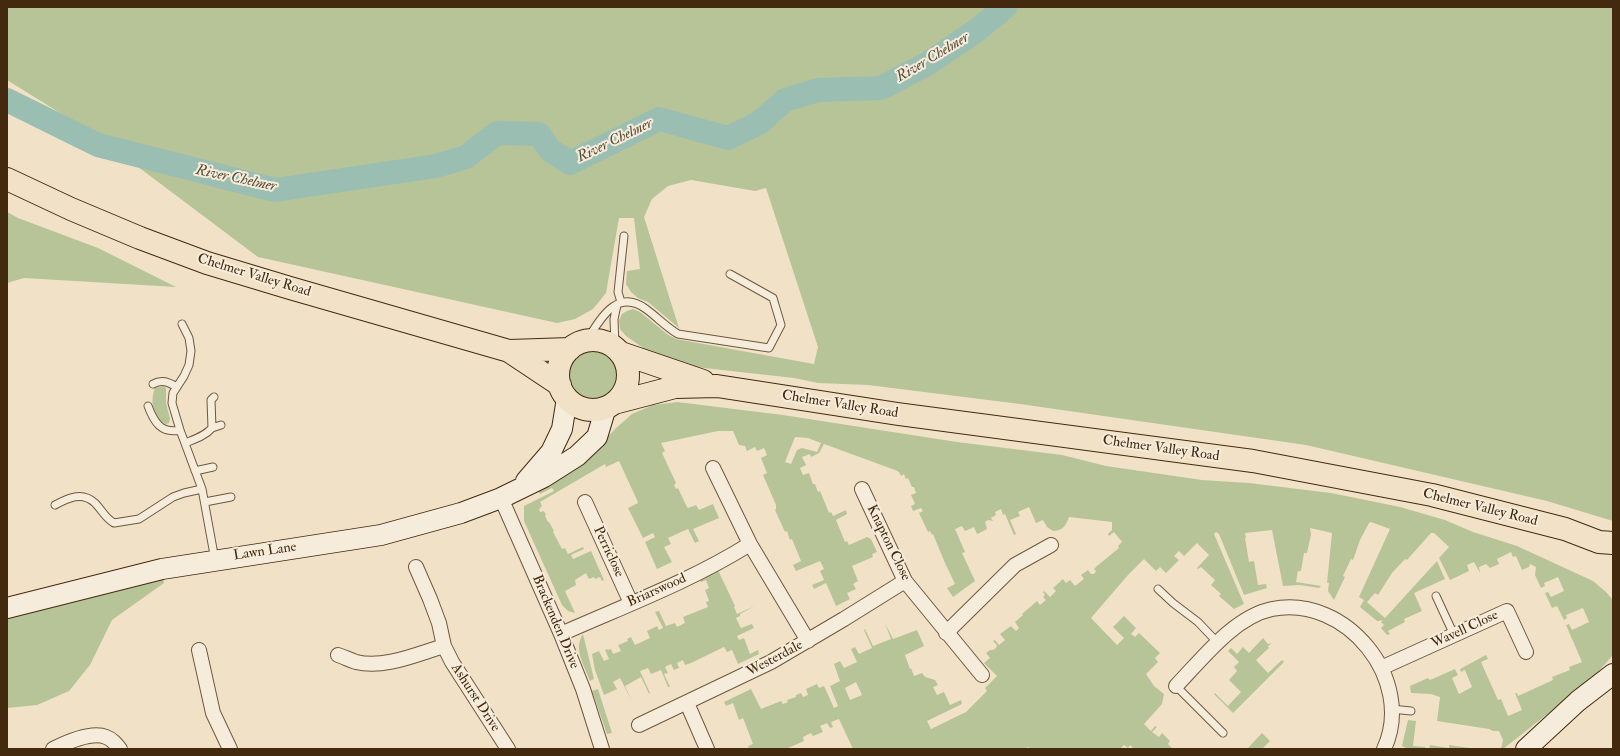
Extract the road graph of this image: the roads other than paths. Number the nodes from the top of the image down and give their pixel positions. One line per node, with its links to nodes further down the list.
1 (7, 179): 8 (main road, Chelmer Valley Road)
2 (624, 236): 4 (lane)
3 (730, 274): 4 (lane)
4 (619, 303): 6 (lane); 7 (lane)
5 (182, 324): 11 (lane)
6 (578, 344): 7 (main road); 8 (main road, Chelmer Valley Road); 12 (main road)
7 (618, 350): 10 (main road, Chelmer Valley Road); 14 (main road)
8 (509, 351): 12 (main road, Chelmer Valley Road)
9 (152, 384): 11 (lane)
10 (717, 386): 14 (main road, Chelmer Valley Road); 33 (main road, Chelmer Valley Road)
11 (178, 387): 18 (lane)
12 (563, 391): 14 (main road); 24 (street, Lawn Lane)
13 (214, 397): 17 (lane)
14 (610, 405): 24 (street, Lawn Lane)
15 (148, 406): 18 (lane)
16 (221, 425): 17 (lane)
17 (212, 428): 19 (lane)
18 (180, 430): 19 (lane)
19 (185, 443): 22 (lane)
20 (213, 467): 22 (lane)
21 (713, 468): 31 (street)
22 (195, 471): 23 (lane)
23 (202, 489): 28 (lane); 30 (lane)
24 (519, 489): 27 (street, Lawn Lane)
25 (862, 489): 36 (street, Knapton Close)
26 (231, 497): 28 (lane)
27 (501, 498): 34 (street, Lawn Lane); 42 (street, Brackenden Drive)
28 (205, 502): 34 (lane)
29 (585, 502): 39 (street, Perriclose)
30 (54, 505)
31 (750, 544): 39 (street, Briarswood); 44 (street)
32 (1050, 545): 41 (street)
33 (1608, 548)
34 (215, 560): 40 (street, Lawn Lane)
35 (416, 567): 46 (street, Ashurst Drive)
36 (905, 581): 41 (street, Knapton Close); 44 (street, Westerdale)
37 (1158, 589): 45 (lane)
38 (1436, 596): 43 (lane)
39 (631, 603): 42 (street, Briarswood)
40 (7, 608)
41 (946, 633): 52 (street, Knapton Close)
42 (561, 634): 63 (street, Brackenden Drive)
43 (1454, 635): 48 (street, Wavell Close); 50 (street, Wavell Close)
44 (808, 641): 54 (street, Westerdale)
45 (1218, 643): 50 (street); 53 (street)
46 (444, 646): 49 (street); 62 (street, Ashurst Drive)
47 (199, 650): 61 (street)
48 (1526, 652)
49 (338, 655)
50 (1381, 668): 55 (street)
51 (1610, 672): 66 (street)
52 (982, 675)
53 (1176, 686): 58 (lane)
54 (687, 703): 57 (street, Westerdale); 64 (street)
55 (1391, 709): 56 (lane); 65 (street)
56 (1411, 711)
57 (639, 725)
58 (1223, 733)
59 (53, 749): 60 (street)
60 (120, 749)
61 (230, 749)
62 (508, 749)
63 (602, 749)
64 (707, 749)
65 (1384, 749)
66 (1526, 749)

